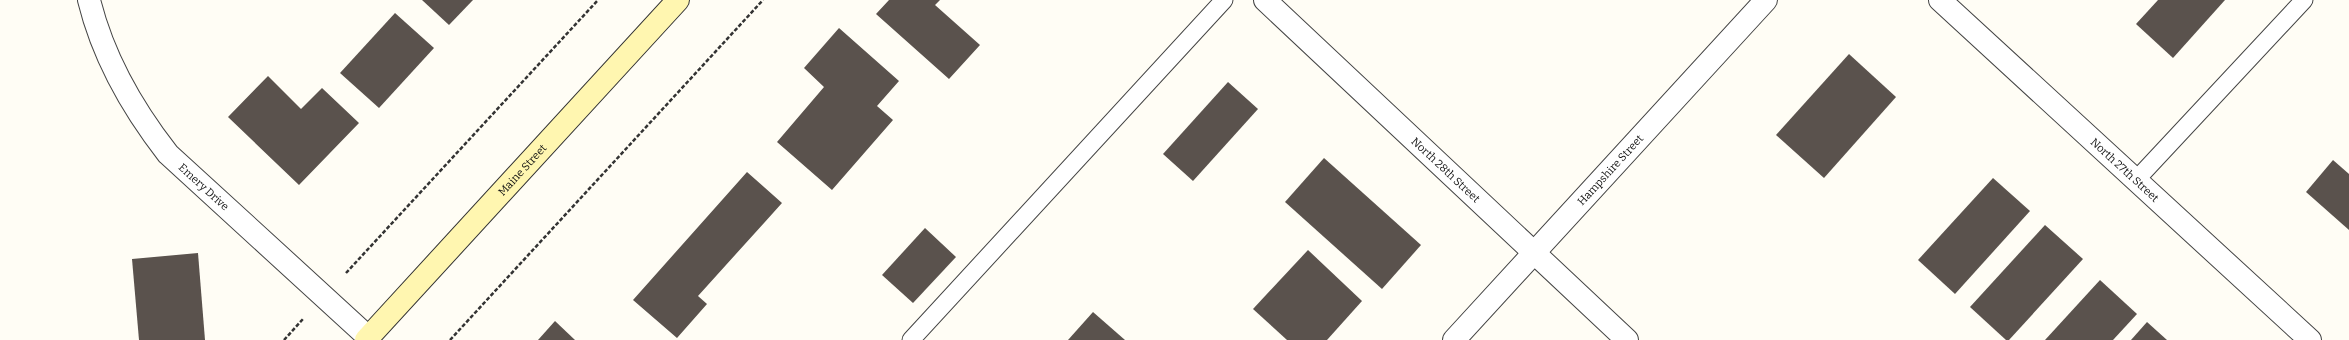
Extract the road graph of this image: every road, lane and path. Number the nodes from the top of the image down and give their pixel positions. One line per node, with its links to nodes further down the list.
1 (89, 0): 12 (street, Emery Drive)
2 (598, 0): 12 (path)
3 (678, 0): 13 (street, Maine Street)
4 (763, 0): 15 (path)
5 (1224, 0): 16 (lane)
6 (1265, 0): 11 (street, North 28th Street)
7 (1766, 0): 11 (street, Hampshire Street)
8 (1940, 0): 10 (street, North 27th Street)
9 (2304, 0): 10 (lane)
10 (2136, 180): 19 (street, North 27th Street)
11 (1534, 253): 17 (street, Hampshire Street); 18 (street, North 28th Street)
12 (324, 297): 13 (street, Emery Drive); 14 (path)
13 (367, 339)
14 (284, 340)
15 (450, 340)
16 (911, 340)
17 (1454, 340)
18 (1627, 340)
19 (2310, 340)

